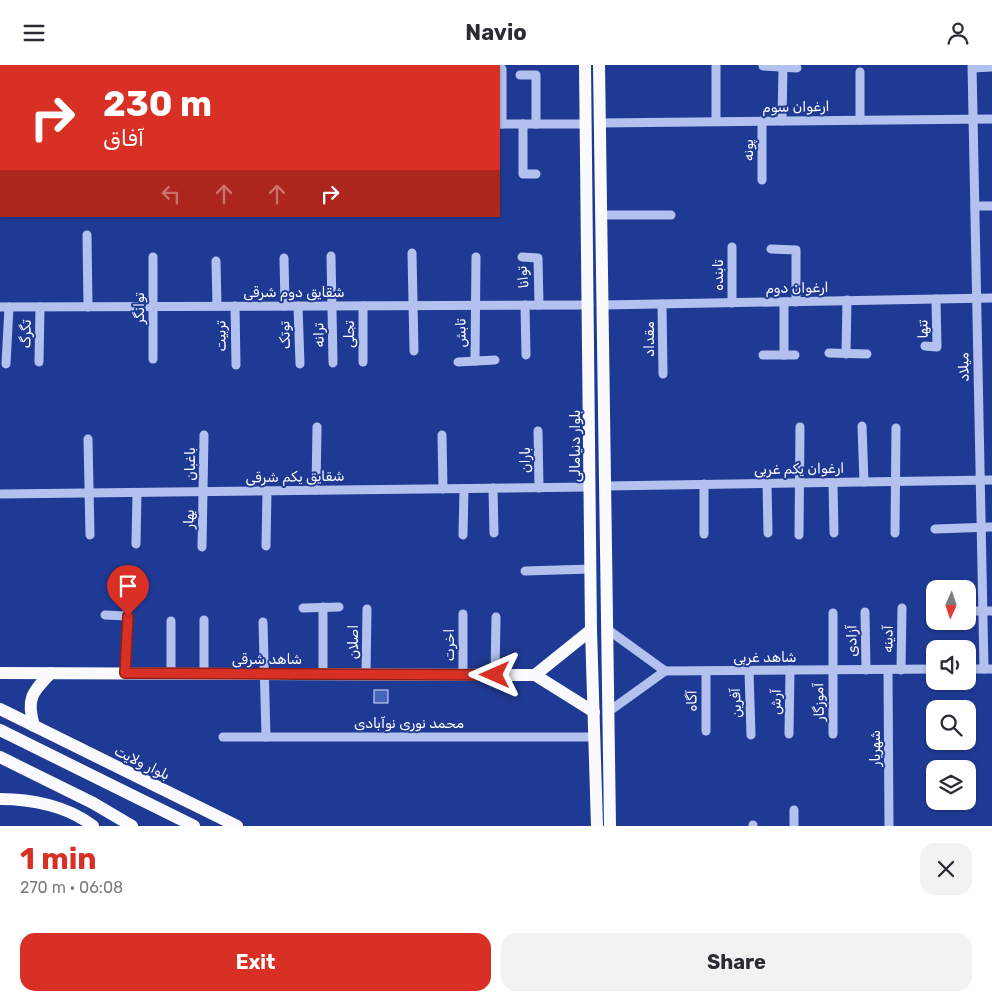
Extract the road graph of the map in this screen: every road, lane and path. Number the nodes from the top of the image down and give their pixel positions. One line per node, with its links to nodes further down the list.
1 (585, 65): 22 (main road, بلوار دنیامالی)
2 (599, 65): 18 (main road)
3 (716, 65): 15 (street)
4 (763, 66): 6 (street)
5 (972, 66): 8 (street); 12 (street, میلاد)
6 (783, 67): 7 (street); 17 (street)
7 (797, 67)
8 (992, 67)
9 (500, 69): 19 (street)
10 (860, 72): 14 (street)
11 (520, 75): 21 (street)
12 (974, 119): 13 (street, ارغوان سوم); 14 (street, ارغوان سوم); 25 (street, میلاد)
13 (992, 119)
14 (860, 120): 17 (street, ارغوان سوم)
15 (716, 121): 16 (street, ارغوان سوم); 18 (street, ارغوان سوم)
16 (762, 121): 17 (street, ارغوان سوم); 24 (street, پونه)
17 (782, 121)
18 (600, 123): 27 (main road)
19 (500, 124): 20 (street)
20 (523, 124): 21 (street); 23 (street)
21 (536, 124): 22 (street)
22 (586, 124): 51 (main road, بلوار دنیامالی)
23 (536, 175)
24 (762, 180)
25 (975, 206): 26 (street); 39 (street, میلاد)
26 (992, 207)
27 (602, 215): 28 (street); 52 (main road)
28 (671, 215)
29 (87, 235): 61 (street)
30 (732, 247): 45 (street, تابنده)
31 (771, 249): 44 (street)
32 (412, 253): 47 (street)
33 (331, 256): 57 (street, ترانه)
34 (153, 257): 62 (street, توانگر)
35 (476, 257): 48 (street, تابش)
36 (522, 257): 50 (street, توانا)
37 (284, 258): 55 (street)
38 (216, 261): 53 (street)
39 (977, 298): 40 (street, ارغوان دوم); 41 (street, ارغوان دوم); 92 (street, میلاد)
40 (992, 298)
41 (936, 299): 42 (street, ارغوان دوم); 63 (street, تنها)
42 (847, 301): 44 (street, ارغوان دوم); 66 (street)
43 (784, 302): 44 (street, ارغوان دوم); 45 (street, ارغوان دوم); 70 (street)
44 (796, 302)
45 (732, 303): 46 (street, ارغوان دوم)
46 (662, 304): 52 (street, ارغوان دوم); 82 (street, مقداد)
47 (413, 305): 48 (street, شقایق دوم شرقی); 58 (street, شقایق دوم شرقی); 64 (street)
48 (474, 305): 49 (street, شقایق دوم شرقی); 75 (street, تابش)
49 (525, 305): 50 (street, شقایق دوم شرقی); 68 (street)
50 (540, 305): 51 (street, شقایق دوم شرقی)
51 (589, 305): 100 (main road, بلوار دنیامالی)
52 (603, 305): 99 (main road)
53 (217, 306): 54 (street, شقایق دوم شرقی); 62 (street, شقایق دوم شرقی)
54 (235, 306): 55 (street, شقایق دوم شرقی); 81 (street, تربیت)
55 (285, 306): 56 (street, شقایق دوم شرقی)
56 (298, 306): 57 (street, شقایق دوم شرقی); 79 (street, توتک)
57 (332, 306): 58 (street, شقایق دوم شرقی); 78 (street, ترانه)
58 (363, 306): 76 (street, تجلی)
59 (4, 307): 60 (street, شقایق دوم شرقی); 80 (street)
60 (40, 307): 61 (street, شقایق دوم شرقی); 74 (street, تگرگ)
61 (88, 307): 62 (street, شقایق دوم شرقی)
62 (153, 307): 72 (street, توانگر)
63 (925, 346)
64 (414, 351)
65 (829, 353): 66 (street)
66 (846, 353): 67 (street)
67 (867, 354)
68 (526, 355)
69 (762, 355): 70 (street)
70 (784, 355): 71 (street)
71 (795, 355)
72 (153, 359)
73 (495, 360): 75 (street)
74 (39, 361)
75 (475, 361): 77 (street)
76 (363, 362)
77 (458, 362)
78 (333, 363)
79 (300, 364)
80 (6, 365)
81 (236, 365)
82 (662, 373)
83 (862, 426): 93 (street)
84 (317, 427): 105 (street)
85 (800, 427): 96 (street)
86 (896, 428): 94 (street)
87 (538, 431): 102 (street, باران)
88 (204, 435): 107 (street, باغبان)
89 (442, 435): 103 (street)
90 (88, 439): 108 (street)
91 (992, 480): 92 (street, ارغوان یکم غربی)
92 (980, 481): 94 (street, ارغوان یکم غربی); 111 (street, میلاد)
93 (864, 482): 94 (street, ارغوان یکم غربی); 97 (street, ارغوان یکم غربی)
94 (897, 482): 117 (street)
95 (767, 483): 96 (street, ارغوان یکم غربی); 98 (street, ارغوان یکم غربی); 115 (street)
96 (799, 483): 97 (street, ارغوان یکم غربی); 121 (street)
97 (834, 483): 116 (street)
98 (704, 484): 99 (street, ارغوان یکم غربی); 118 (street)
99 (606, 485): 141 (main road)
100 (590, 487): 102 (street, شقایق یکم شرقی); 125 (main road, بلوار دنیامالی)
101 (493, 488): 102 (street, شقایق یکم شرقی); 104 (street, شقایق یکم شرقی); 114 (street)
102 (538, 488)
103 (443, 489): 104 (street, شقایق یکم شرقی); 105 (street, شقایق یکم شرقی)
104 (464, 489): 120 (street)
105 (316, 490): 106 (street, شقایق یکم شرقی)
106 (266, 491): 107 (street, شقایق یکم شرقی); 123 (street)
107 (204, 492): 109 (street, شقایق یکم شرقی); 124 (street, بهار)
108 (90, 493): 109 (street, شقایق یکم شرقی); 110 (street, شقایق یکم شرقی); 119 (street)
109 (137, 493): 122 (street)
110 (0, 494)
111 (981, 527): 112 (street); 113 (street); 132 (street, میلاد)
112 (992, 527)
113 (935, 529)
114 (494, 533)
115 (768, 533)
116 (834, 533)
117 (895, 533)
118 (704, 534)
119 (90, 535)
120 (463, 535)
121 (799, 535)
122 (136, 544)
123 (266, 546)
124 (202, 547)
125 (591, 569): 126 (street); 142 (main road, بلوار دنیامالی)
126 (525, 571)
127 (322, 607): 128 (street); 129 (street); 159 (street)
128 (339, 607)
129 (304, 608)
130 (902, 608): 149 (street, آدینه)
131 (367, 609): 160 (street, اصلان)
132 (987, 611): 144 (street, میلاد)
133 (865, 612): 147 (street, آزادی)
134 (833, 613): 146 (street, آموزگار)
135 (463, 614): 161 (street, اخرت)
136 (105, 615): 155 (street)
137 (496, 617): 162 (street)
138 (204, 620): 157 (street)
139 (170, 621): 156 (street)
140 (263, 622): 158 (street)
141 (607, 629): 150 (street); 166 (main road)
142 (591, 630): 163 (main road); 165 (main road, بلوار دنیامالی)
143 (926, 669): 149 (street, شاهد غربی)
144 (988, 669)
145 (790, 670): 146 (street, شاهد غربی); 152 (street, شاهد غربی); 170 (street, آرش)
146 (833, 670): 147 (street, شاهد غربی); 171 (street, آموزگار)
147 (866, 670): 148 (street, شاهد غربی)
148 (888, 670): 149 (street, شاهد غربی); 186 (street, شهریار)
149 (901, 670)
150 (664, 671): 151 (street, شاهد غربی); 166 (street)
151 (706, 671): 152 (street, شاهد غربی); 169 (street, آگاه)
152 (749, 671): 172 (street, آفرین)
153 (0, 673): 154 (main road, شاهد شرقی)
154 (51, 673): 155 (main road, شاهد شرقی); 167 (main road)
155 (125, 673): 156 (main road, شاهد شرقی)
156 (171, 673): 157 (main road, شاهد شرقی)
157 (204, 674): 158 (main road, شاهد شرقی)
158 (264, 674): 159 (main road, شاهد شرقی); 174 (street)
159 (323, 674): 160 (main road, شاهد شرقی)
160 (366, 675): 161 (main road, شاهد شرقی)
161 (463, 675): 162 (main road, شاهد شرقی)
162 (495, 675): 163 (main road, شاهد شرقی)
163 (535, 675): 165 (main road)
164 (0, 709): 167 (main road, بلوار ولایت)
165 (594, 712): 175 (main road, بلوار دنیامالی)
166 (608, 712): 184 (main road)
167 (34, 726): 182 (main road, بلوار ولایت)
168 (0, 730): 181 (main road)
169 (706, 731)
170 (789, 734)
171 (834, 734)
172 (751, 735)
173 (224, 737): 174 (street, محمد نوری نوآبادی)
174 (266, 737): 175 (street, محمد نوری نوآبادی)
175 (595, 737): 183 (main road, بلوار دنیامالی)
176 (0, 757): 180 (main road)
177 (0, 799): 179 (main road)
178 (794, 810): 185 (street)
179 (93, 826)
180 (132, 826)
181 (194, 826)
182 (237, 826)
183 (596, 826)
184 (610, 826)
185 (794, 826)
186 (890, 826)

